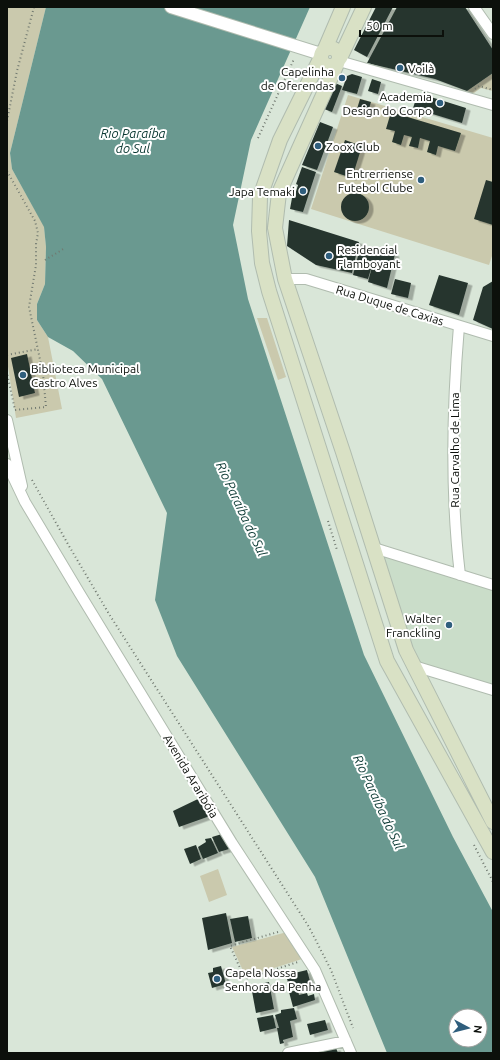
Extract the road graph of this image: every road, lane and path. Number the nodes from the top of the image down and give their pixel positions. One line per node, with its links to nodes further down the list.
1 (34, 7): 13 (path)
2 (171, 7): 7 (street)
3 (344, 7): 7 (main road)
4 (364, 7): 9 (main road)
5 (474, 7): 6 (street)
6 (493, 34)
7 (322, 54): 9 (main road); 35 (main road)
8 (294, 59): 14 (path)
9 (338, 61): 12 (street); 18 (main road)
10 (493, 90): 11 (path)
11 (471, 91)
12 (493, 104)
13 (7, 121)
14 (258, 138)
15 (7, 171): 21 (path)
16 (65, 248): 17 (path)
17 (45, 260)
18 (286, 278): 19 (street, Rua Duque de Caxias); 29 (main road)
19 (458, 326): 20 (street, Rua Duque de Caxias); 30 (street, Rua Carvalho de Lima)
20 (493, 336)
21 (38, 349): 22 (path); 24 (path)
22 (7, 355)
23 (7, 374): 24 (path)
24 (15, 410): 25 (path)
25 (12, 418): 28 (street, Avenida Araribóia)
26 (7, 464): 28 (street, Avenida Araribóia)
27 (32, 479): 40 (path)
28 (25, 502): 41 (street, Avenida Araribóia)
29 (374, 548): 30 (street); 32 (main road)
30 (460, 575): 31 (street)
31 (493, 585)
32 (414, 666): 33 (street); 34 (main road)
33 (493, 690)
34 (493, 822)
35 (493, 852)
36 (280, 932): 38 (path)
37 (305, 960): 38 (path)
38 (242, 974): 39 (path)
39 (230, 978)
40 (353, 1029)
41 (346, 1041): 42 (street); 43 (street, Avenida Araribóia)
42 (288, 1053)
43 (351, 1053)

